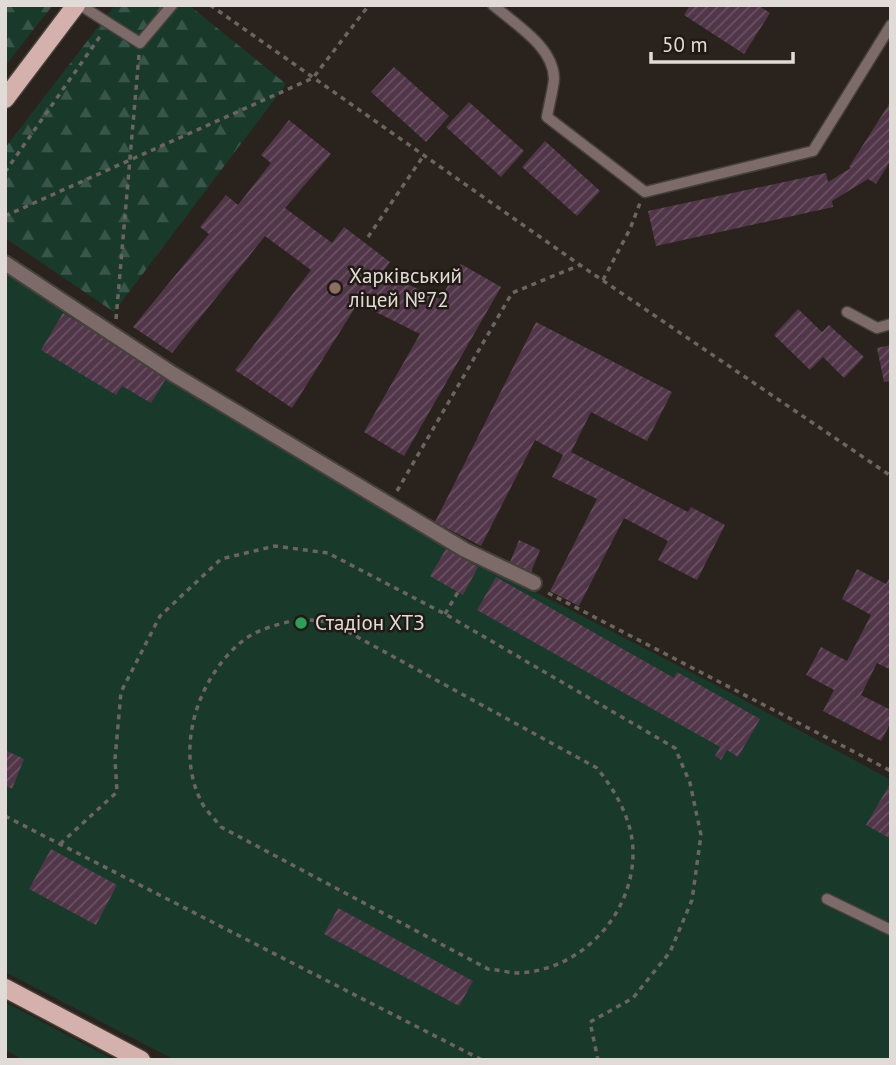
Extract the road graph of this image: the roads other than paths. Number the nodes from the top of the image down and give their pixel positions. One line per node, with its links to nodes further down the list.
1 (78, 5): 2 (lane); 5 (main road)
2 (172, 5)
3 (493, 5): 4 (lane)
4 (891, 25)
5 (5, 99)
6 (5, 263): 9 (street)
7 (847, 312): 8 (lane)
8 (891, 324)
9 (534, 583)
10 (827, 899): 11 (lane)
11 (891, 930)
12 (5, 988): 13 (main road)
13 (141, 1060)

